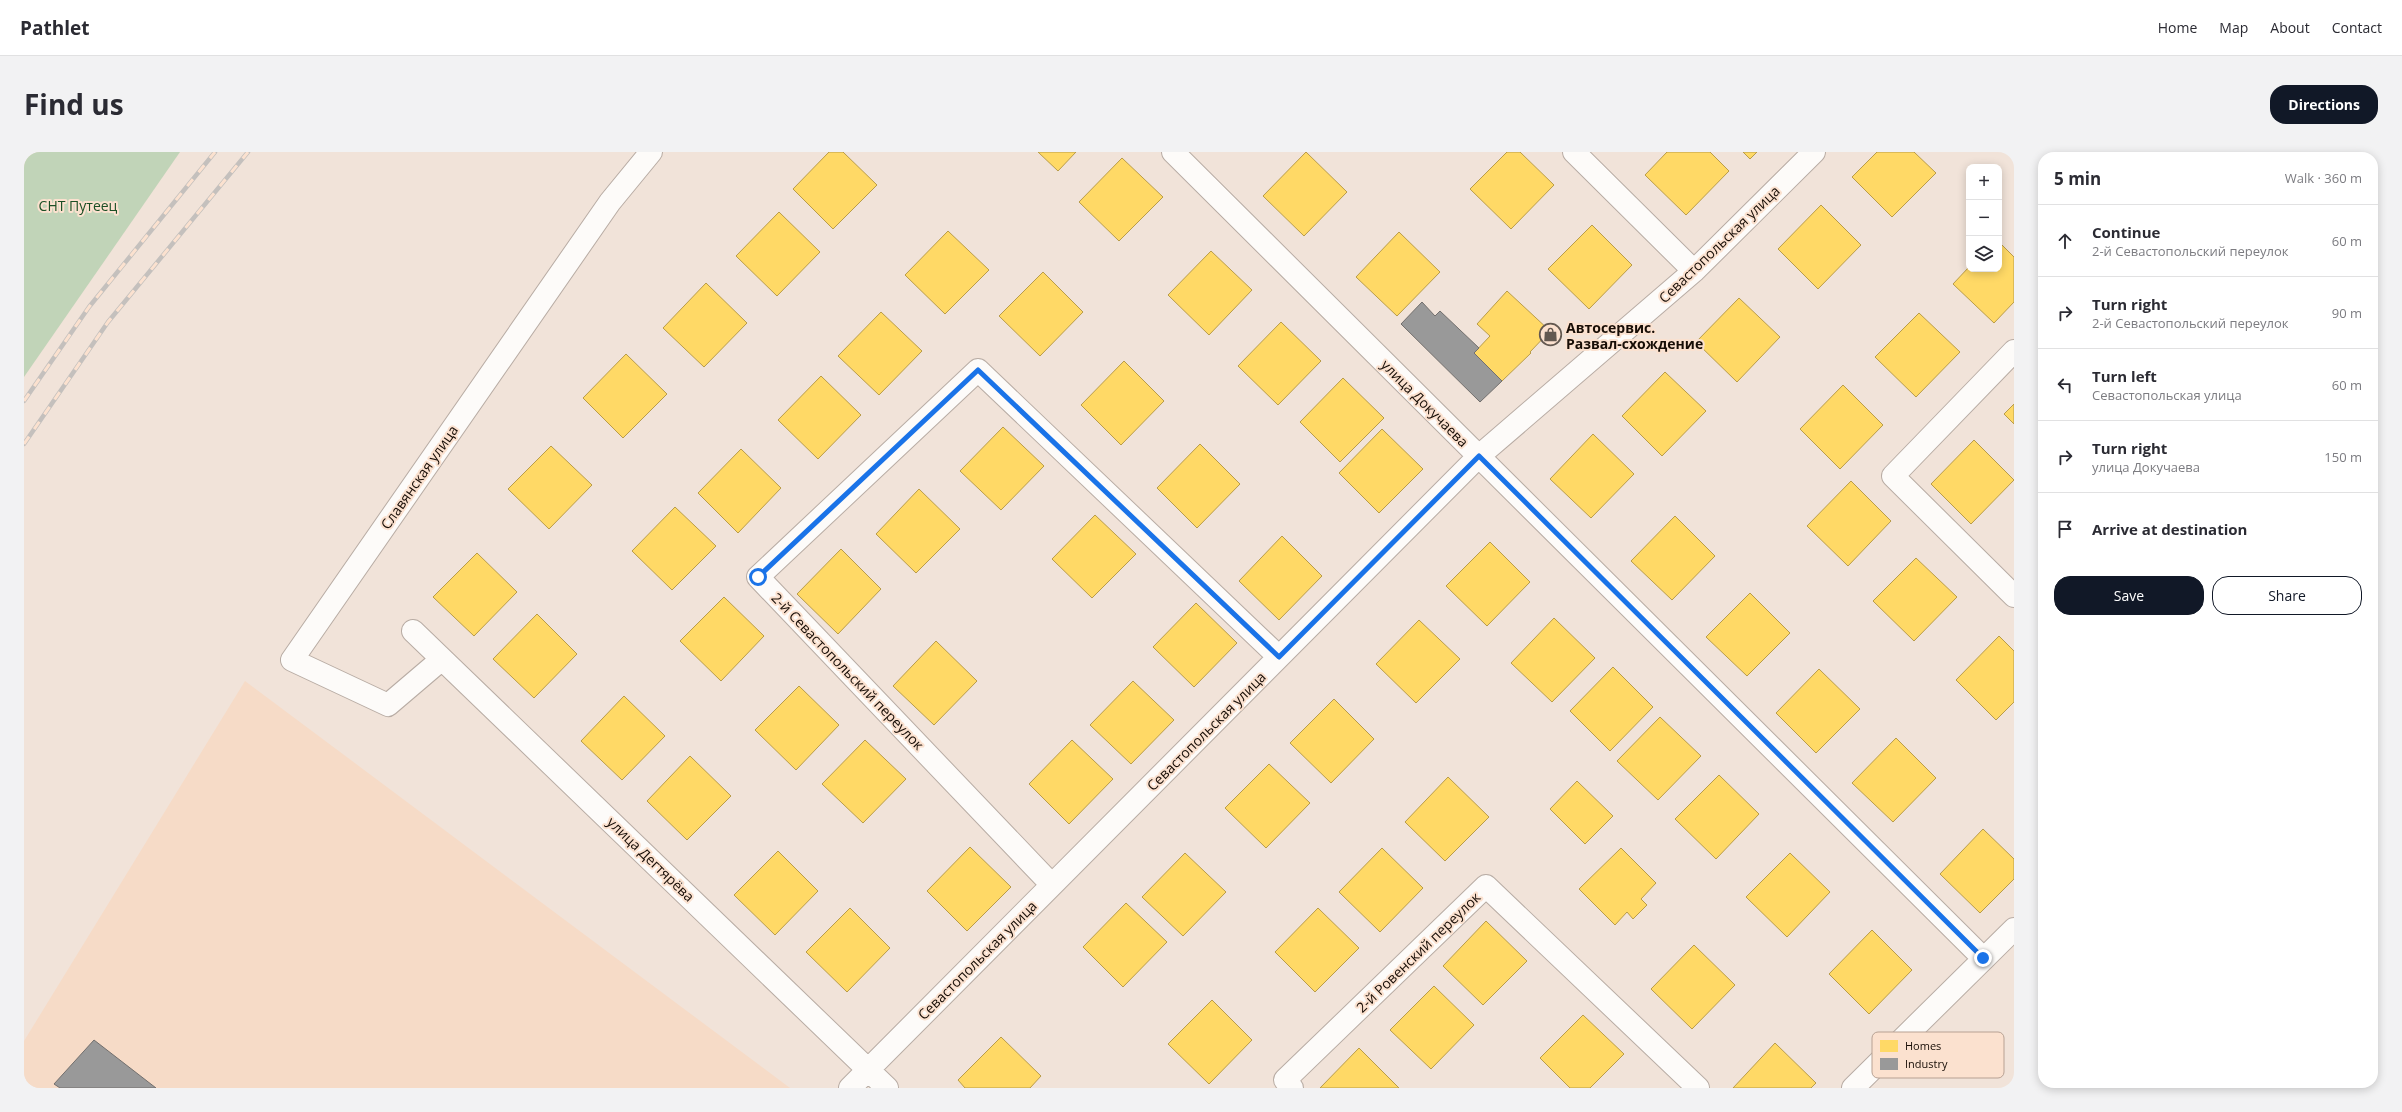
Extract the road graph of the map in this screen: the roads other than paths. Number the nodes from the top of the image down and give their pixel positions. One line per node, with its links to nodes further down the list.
1 (651, 152): 11 (street, Славянская улица)
2 (1173, 152): 7 (street, улица Докучаева)
3 (1574, 152): 5 (street)
4 (1814, 152): 5 (street, Севастопольская улица)
5 (1694, 271): 7 (street, Севастопольская улица)
6 (2014, 351): 8 (street)
7 (1479, 456): 10 (street, Севастопольская улица); 14 (street, улица Докучаева)
8 (2014, 596)
9 (413, 631): 11 (street, улица Дегтярёва)
10 (1279, 657): 12 (street, Севастопольская улица); 12 (street, 2-й Севастопольский переулок)
11 (442, 659): 16 (street, улица Дегтярёва)
12 (1052, 885): 16 (street, Севастопольская улица)
13 (2014, 929): 14 (street)
14 (1983, 958): 15 (street)
15 (1909, 1032)
16 (869, 1069): 18 (street, Севастопольская улица); 19 (street, улица Дегтярёва)
17 (1872, 1069): 22 (street)
18 (850, 1088)
19 (887, 1088)
20 (1292, 1088): 21 (street, 2-й Ровенский переулок)
21 (1698, 1088)
22 (1853, 1088)

